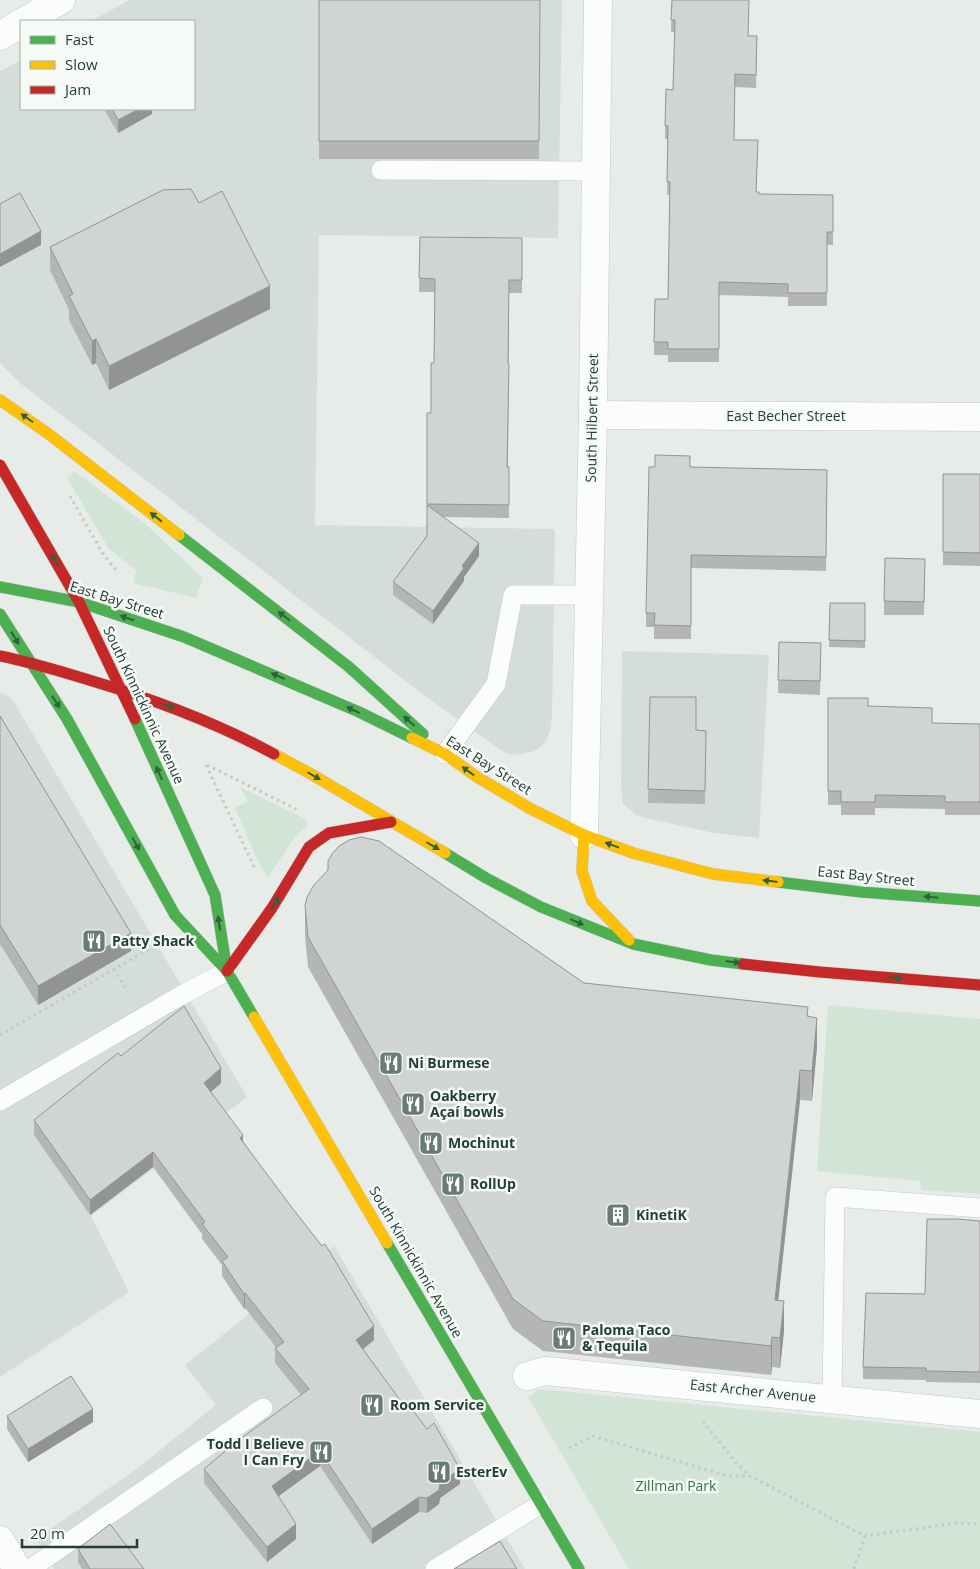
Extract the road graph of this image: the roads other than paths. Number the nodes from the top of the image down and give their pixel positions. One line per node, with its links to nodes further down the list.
1 (61, 0): 3 (street)
2 (598, 0): 7 (street, South Hilbert Street)
3 (27, 20)
4 (20, 24): 5 (street)
5 (0, 36)
6 (381, 170): 7 (lane)
7 (596, 171): 9 (street, South Hilbert Street)
8 (0, 400): 19 (main road, one-way to 8)
9 (593, 415): 10 (street, East Becher Street); 13 (street, South Hilbert Street)
10 (980, 417)
11 (0, 465): 14 (main road, South Kinnickinnic Avenue, one-way to 11)
12 (0, 586): 14 (main road, East Bay Street)
13 (589, 596): 19 (lane); 21 (street, South Hilbert Street)
14 (79, 602): 18 (main road, South Kinnickinnic Avenue); 19 (main road, East Bay Street, one-way to 14)
15 (0, 614): 17 (main road, South Kinnickinnic Avenue, one-way to 17)
16 (0, 656): 17 (main road)
17 (30, 662): 18 (main road); 24 (main road, South Kinnickinnic Avenue, one-way to 24)
18 (122, 690): 20 (main road, one-way to 20); 24 (main road, South Kinnickinnic Avenue, one-way to 18)
19 (444, 754): 21 (main road, East Bay Street, one-way to 19)
20 (391, 822): 23 (main road, one-way to 23); 24 (main road, one-way to 20)
21 (584, 835): 22 (main road, East Bay Street, one-way to 21); 23 (main road)
22 (980, 901)
23 (633, 944): 25 (main road, one-way to 25)
24 (227, 971): 26 (lane); 32 (main road, South Kinnickinnic Avenue)
25 (980, 985)
26 (0, 1101)
27 (980, 1208): 29 (lane)
28 (527, 1376): 29 (street, East Archer Avenue)
29 (832, 1399): 31 (street, East Archer Avenue)
30 (263, 1408): 35 (lane)
31 (980, 1414)
32 (541, 1504): 36 (lane); 37 (main road, South Kinnickinnic Avenue)
33 (1, 1543): 34 (street)
34 (17, 1569)
35 (30, 1569)
36 (434, 1569)
37 (579, 1569)

